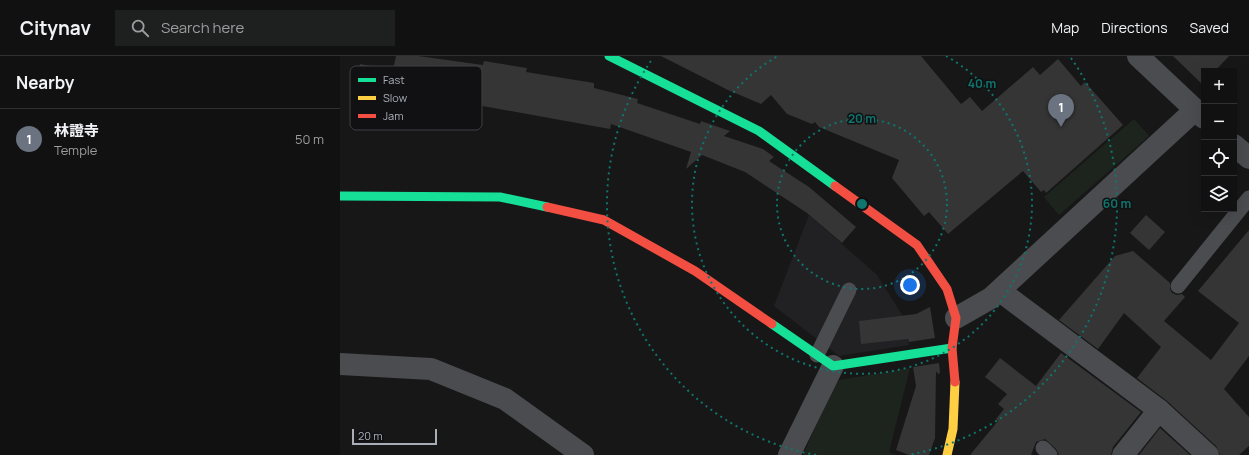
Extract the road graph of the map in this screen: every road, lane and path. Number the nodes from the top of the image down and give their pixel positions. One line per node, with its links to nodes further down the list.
1 (609, 56): 11 (street)
2 (1138, 56): 3 (street)
3 (1199, 114): 10 (street)
4 (1237, 147): 5 (street)
5 (1249, 158)
6 (340, 196): 13 (street)
7 (1249, 198): 8 (lane)
8 (1178, 286)
9 (849, 290): 13 (lane)
10 (1000, 291): 11 (street); 15 (street)
11 (956, 318): 12 (street)
12 (952, 348): 13 (street); 18 (street)
13 (825, 360): 17 (street)
14 (340, 364): 16 (street)
15 (1159, 410): 19 (street); 20 (street)
16 (583, 455)
17 (789, 455)
18 (947, 455)
19 (1123, 455)
20 (1208, 455)

